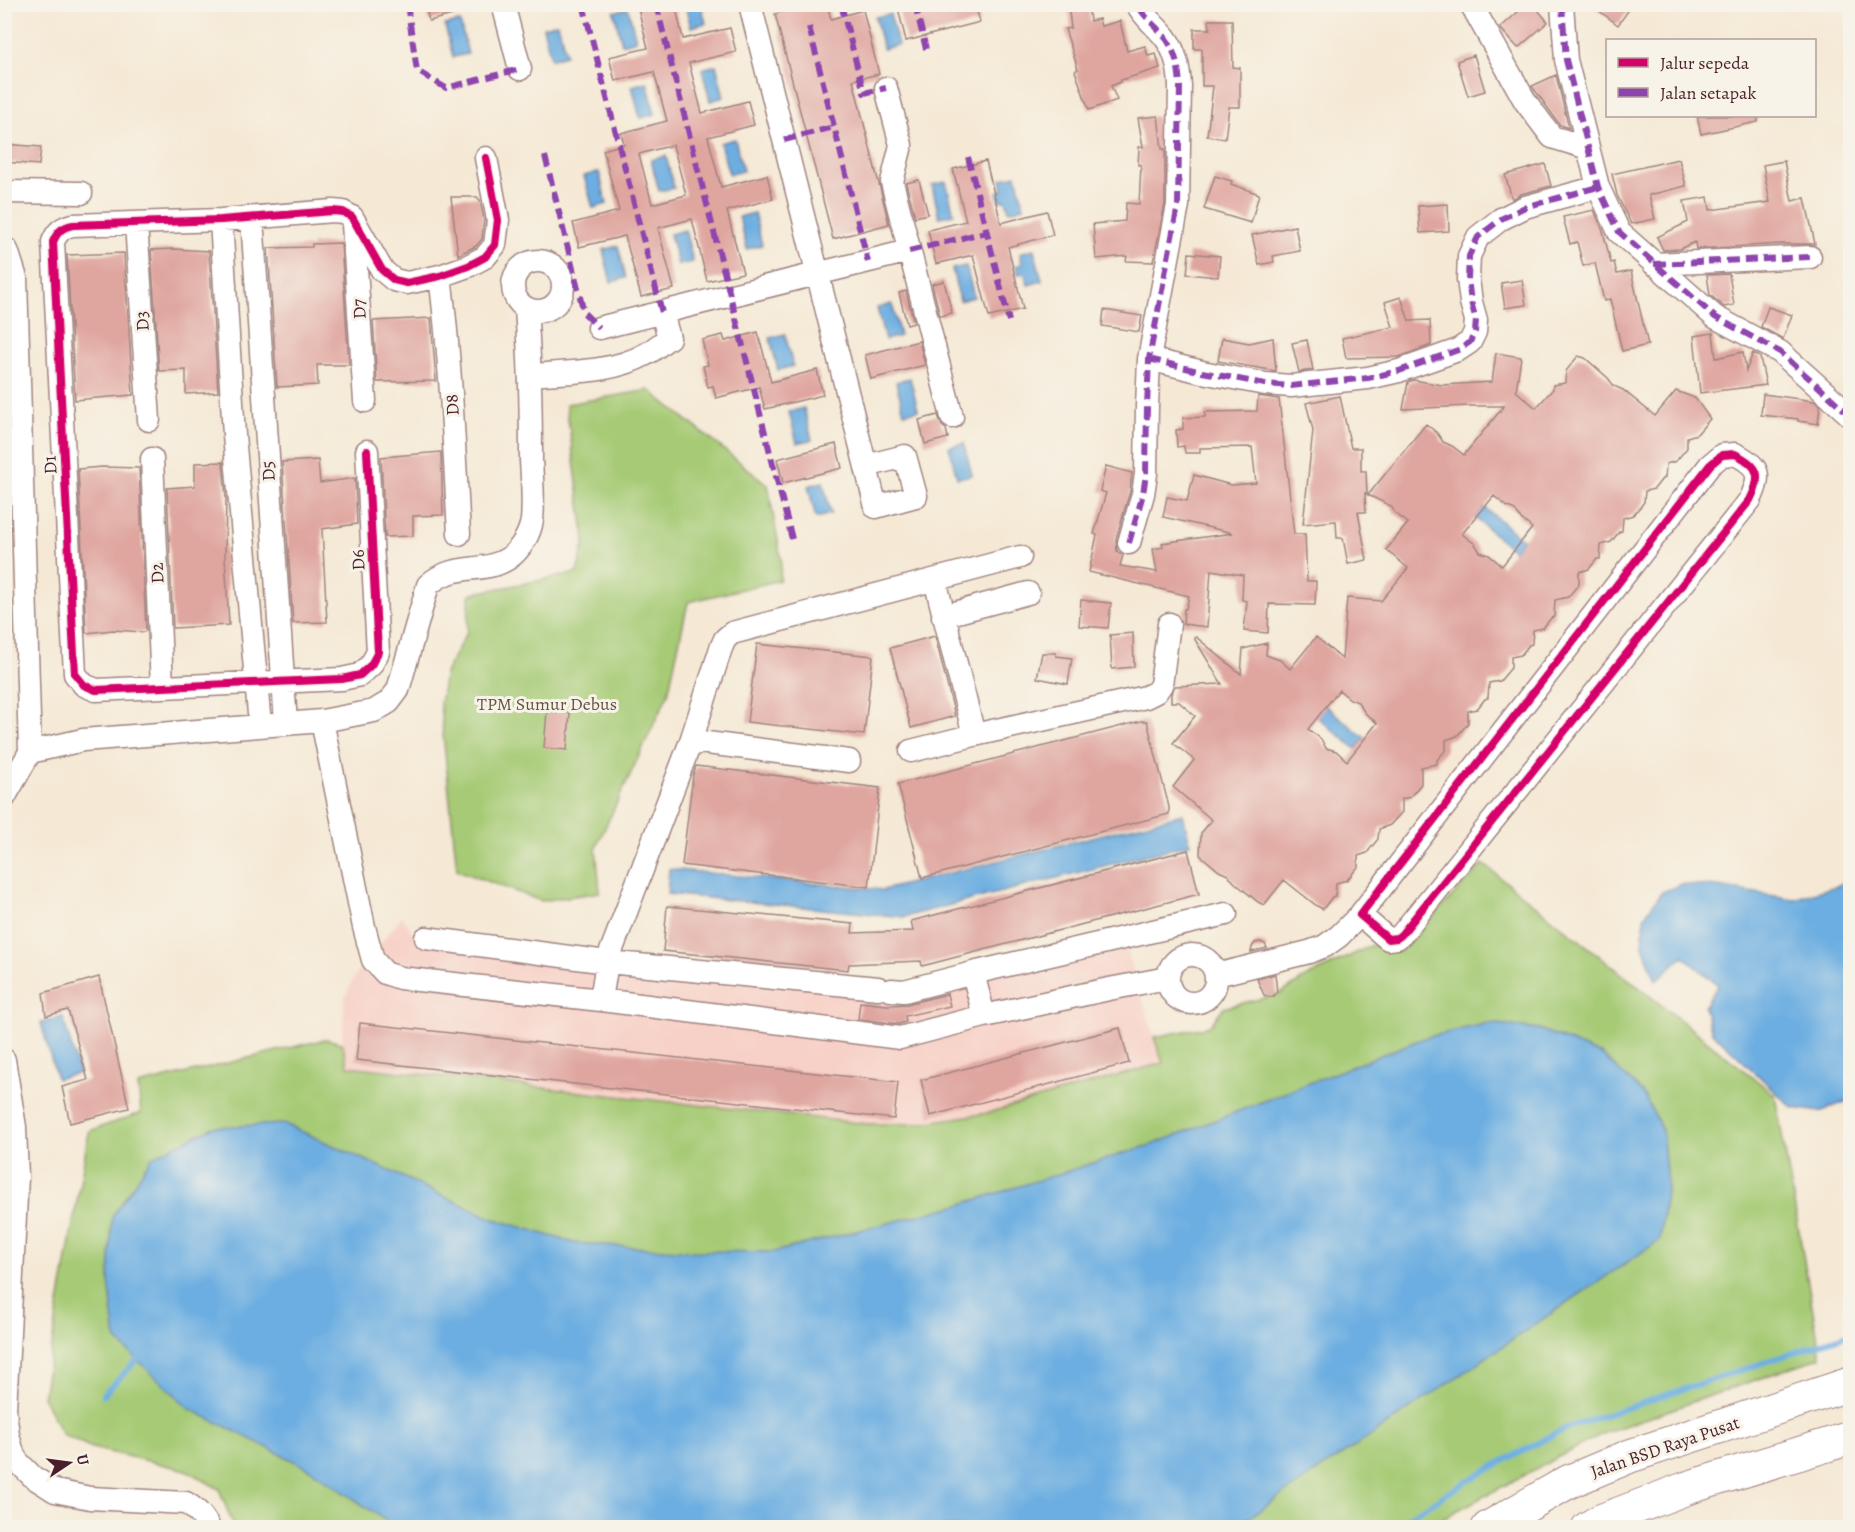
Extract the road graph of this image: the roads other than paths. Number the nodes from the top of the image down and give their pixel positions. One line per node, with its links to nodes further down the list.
1 (503, 4): 6 (street)
2 (750, 4): 21 (street)
3 (1137, 4): 26 (street)
4 (1471, 4): 8 (street)
5 (1562, 4): 8 (street)
6 (520, 69)
7 (886, 88): 18 (street)
8 (1588, 148): 10 (street)
9 (486, 158): 22 (street)
10 (1598, 187): 20 (street); 26 (street)
11 (4, 192): 12 (street)
12 (81, 194)
13 (352, 217): 14 (street); 22 (street); 28 (street, D7)
14 (252, 218): 15 (street); 42 (street, D5)
15 (221, 220): 16 (street); 43 (street, D5)
16 (136, 223): 31 (street, D3); 44 (street, D1)
17 (4, 248): 51 (street)
18 (909, 251): 21 (street); 30 (street)
19 (1810, 257): 20 (street)
20 (1654, 264): 29 (street)
21 (818, 274): 24 (street); 34 (street)
22 (440, 276): 35 (street, D8)
23 (526, 309): 27 (street)
24 (662, 313): 25 (street); 27 (street)
25 (599, 328)
26 (1149, 359): 36 (street)
27 (531, 375): 45 (street)
28 (365, 401)
29 (1851, 415)
30 (952, 417)
31 (149, 420)
32 (367, 451): 42 (street, D6)
33 (152, 459): 44 (street, D2)
34 (866, 466)
35 (459, 534)
36 (1129, 543)
37 (1020, 557): 38 (street)
38 (935, 580): 40 (street); 49 (street)
39 (1028, 593): 40 (street)
40 (944, 616): 48 (street)
41 (1169, 624): 48 (street)
42 (284, 683): 43 (street); 46 (street, D5)
43 (256, 684): 44 (street); 47 (street, D5)
44 (162, 687)
45 (322, 721): 46 (street); 61 (street)
46 (286, 724): 47 (street)
47 (260, 725): 51 (street)
48 (974, 735): 50 (street)
49 (691, 741): 52 (street); 57 (street)
50 (911, 751)
51 (30, 752): 53 (street)
52 (849, 761)
53 (4, 798)
54 (1226, 914): 58 (street)
55 (1360, 915): 55 (street); 59 (street)
56 (426, 938): 57 (street)
57 (607, 962): 58 (street); 61 (street)
58 (973, 973): 62 (street)
59 (1216, 975): 60 (street); 60 (street)
60 (1168, 978): 62 (street)
61 (601, 1000): 62 (street)
62 (984, 1016)
63 (4, 1060): 66 (street)
64 (1851, 1384): 67 (main road, Jalan BSD Raya Pusat)
65 (1851, 1438): 68 (main road)
66 (209, 1527)
67 (1488, 1527)
68 (1588, 1527)

